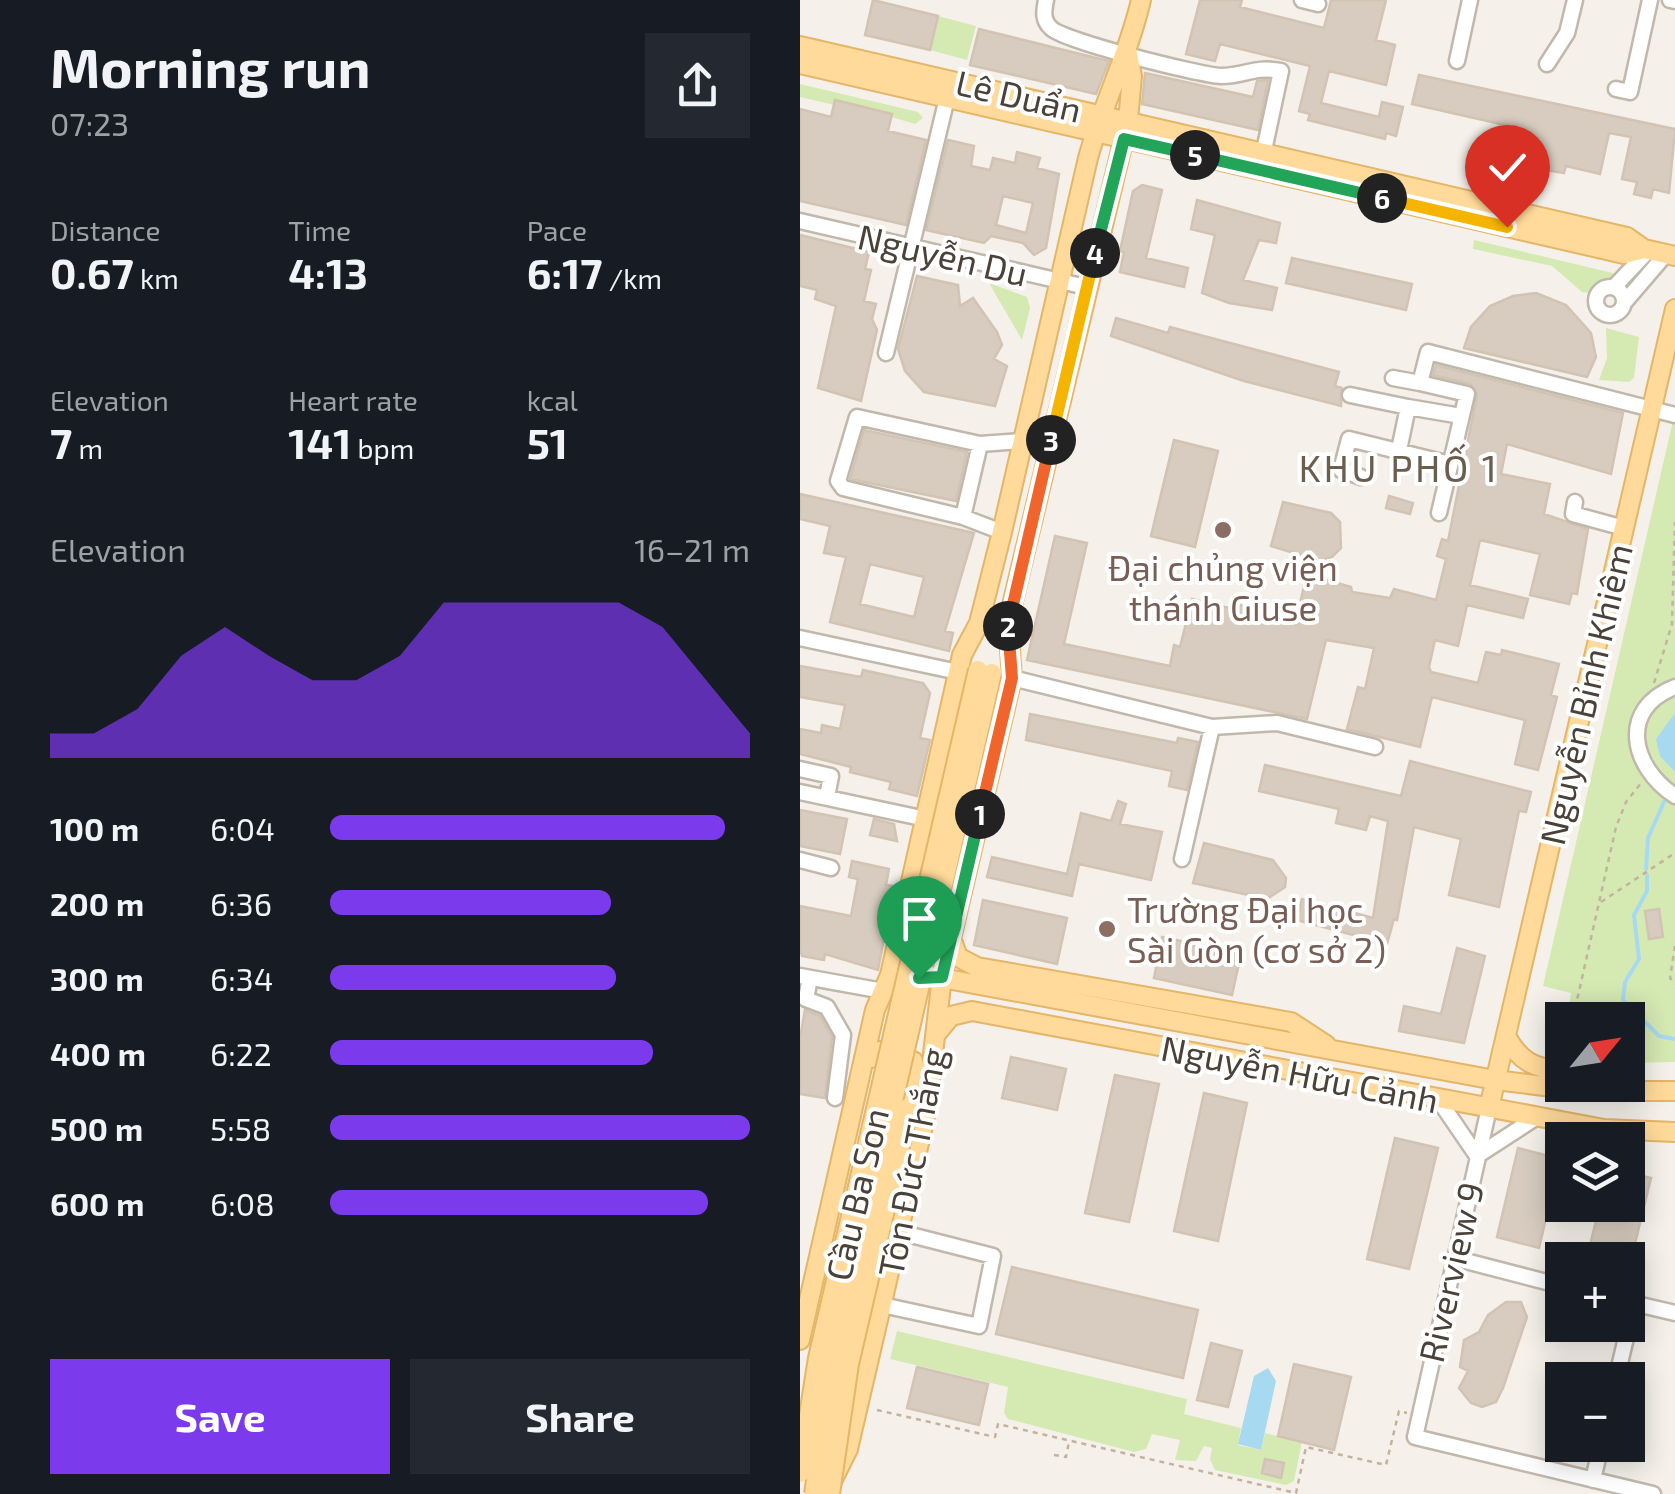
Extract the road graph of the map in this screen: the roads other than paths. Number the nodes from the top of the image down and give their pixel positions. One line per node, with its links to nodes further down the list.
1 (1046, 0): 9 (street)
2 (1141, 0): 9 (main road)
3 (1302, 0): 7 (street)
4 (1470, 0): 10 (street)
5 (1575, 0): 12 (street)
6 (1650, 0): 13 (street)
7 (1318, 4)
8 (800, 46): 15 (main road, Lê Duẩn)
9 (1128, 54): 15 (main road, Tôn Đức Thắng); 16 (main road, Tôn Đức Thắng); 18 (street)
10 (1456, 61)
11 (800, 64): 14 (main road, Lê Duẩn)
12 (1547, 64)
13 (1616, 89)
14 (947, 98): 17 (main road, Lê Duẩn); 20 (street)
15 (1100, 113): 16 (main road, Lê Duẩn); 17 (main road, Tôn Đức Thắng)
16 (1126, 130): 17 (main road, Lê Duẩn); 18 (main road, Lê Duẩn); 23 (main road, Tôn Đức Thắng)
17 (1095, 132): 22 (main road, Tôn Đức Thắng)
18 (1262, 161): 21 (main road, Lê Duẩn)
19 (800, 221): 20 (street, Nguyễn Du)
20 (910, 247): 22 (street, Nguyễn Du); 28 (street)
21 (1658, 252): 24 (street); 25 (street)
22 (1059, 281): 23 (street, Nguyễn Du); 27 (main road, Tôn Đức Thắng)
23 (1086, 288): 29 (main road, Tôn Đức Thắng)
24 (1614, 288): 25 (street); 25 (street)
25 (1624, 304)
26 (1675, 308): 34 (main road, Nguyễn Bỉnh Khiêm)
27 (1044, 351): 29 (main road); 37 (main road, Tôn Đức Thắng)
28 (886, 353)
29 (1070, 356): 47 (main road, Tôn Đức Thắng)
30 (1392, 378): 31 (street)
31 (1420, 384): 34 (street); 35 (street)
32 (1350, 395): 33 (street)
33 (1408, 406): 35 (street); 39 (street)
34 (1652, 410): 36 (street); 45 (main road, Nguyễn Bỉnh Khiêm)
35 (1461, 416): 40 (street)
36 (1675, 416)
37 (1023, 442): 38 (street); 46 (main road, Tôn Đức Thắng)
38 (980, 444): 44 (street); 44 (street)
39 (1399, 450): 40 (street); 41 (street)
40 (1450, 464): 43 (street)
41 (1361, 477)
42 (1575, 502): 45 (street)
43 (1439, 512)
44 (963, 517): 46 (street)
45 (1624, 528): 71 (main road, Nguyễn Bỉnh Khiêm)
46 (1002, 532): 48 (main road, Tôn Đức Thắng)
47 (1008, 622): 50 (main road, Cầu Ba Son); 52 (main road, Tôn Đức Thắng)
48 (978, 623): 50 (main road, Cầu Ba Son); 51 (main road, Tôn Đức Thắng)
49 (800, 638): 51 (street)
50 (985, 671): 98 (main road, Cầu Ba Son, bridge); 100 (main road, Cầu Ba Son, bridge)
51 (958, 672): 60 (main road, Tôn Đức Thắng)
52 (1012, 678): 54 (street); 64 (main road, Tôn Đức Thắng)
53 (1675, 687): 58 (street)
54 (1212, 727): 55 (street); 61 (street)
55 (1375, 748)
56 (800, 769): 59 (street)
57 (800, 792): 59 (street)
58 (1675, 796)
59 (826, 798): 60 (street)
60 (926, 819): 67 (main road, Tôn Đức Thắng)
61 (1182, 859)
62 (800, 860): 63 (street)
63 (832, 868)
64 (951, 938): 66 (main road, Tôn Đức Thắng); 68 (main road)
65 (805, 977): 67 (street); 75 (street)
66 (942, 977): 69 (main road, Nguyễn Hữu Cảnh); 70 (main road, Tôn Đức Thắng); 73 (main road)
67 (883, 992): 75 (main road, Tôn Đức Thắng)
68 (1109, 992): 69 (main road); 72 (main road)
69 (1148, 1015): 72 (main road, Nguyễn Hữu Cảnh)
70 (936, 1035): 81 (main road, Nguyễn Hữu Cảnh); 87 (main road, Tôn Đức Thắng)
71 (1506, 1036): 74 (main road); 77 (main road, Nguyễn Bỉnh Khiêm)
72 (1331, 1048): 77 (main road, Nguyễn Hữu Cảnh)
73 (872, 1058): 83 (main road); 101 (main road, bridge)
74 (1545, 1071)
75 (850, 1076): 80 (street); 83 (main road, Tôn Đức Thắng)
76 (1545, 1078): 77 (main road, Nguyễn Hữu Cảnh)
77 (1495, 1080): 82 (main road, Nguyễn Bỉnh Khiêm)
78 (1645, 1089): 79 (main road, Nguyễn Hữu Cảnh)
79 (1675, 1090)
80 (835, 1098)
81 (1438, 1099): 82 (main road, Nguyễn Hữu Cảnh); 86 (street)
82 (1489, 1108): 84 (main road, Nguyễn Hữu Cảnh); 86 (street, Riverview 9)
83 (852, 1116): 93 (main road, Tôn Đức Thắng)
84 (1538, 1117): 85 (main road, Nguyễn Hữu Cảnh); 86 (street)
85 (1675, 1132)
86 (1477, 1156): 88 (street, Riverview 9)
87 (899, 1232): 90 (main road, Tôn Đức Thắng); 90 (street)
88 (1454, 1258): 89 (street); 99 (street, Riverview 9)
89 (1545, 1282)
90 (882, 1305): 95 (main road, Tôn Đức Thắng)
91 (1645, 1306): 92 (street)
92 (1675, 1313)
93 (800, 1340)
94 (800, 1396): 95 (main road)
95 (860, 1398): 96 (main road, Tôn Đức Thắng)
96 (855, 1423): 98 (main road, Tôn Đức Thắng); 100 (main road, Tôn Đức Thắng)
97 (1597, 1462): 99 (street)
98 (800, 1477)
99 (1592, 1480): 102 (street)
100 (816, 1494)
101 (830, 1494)
102 (1653, 1494)

